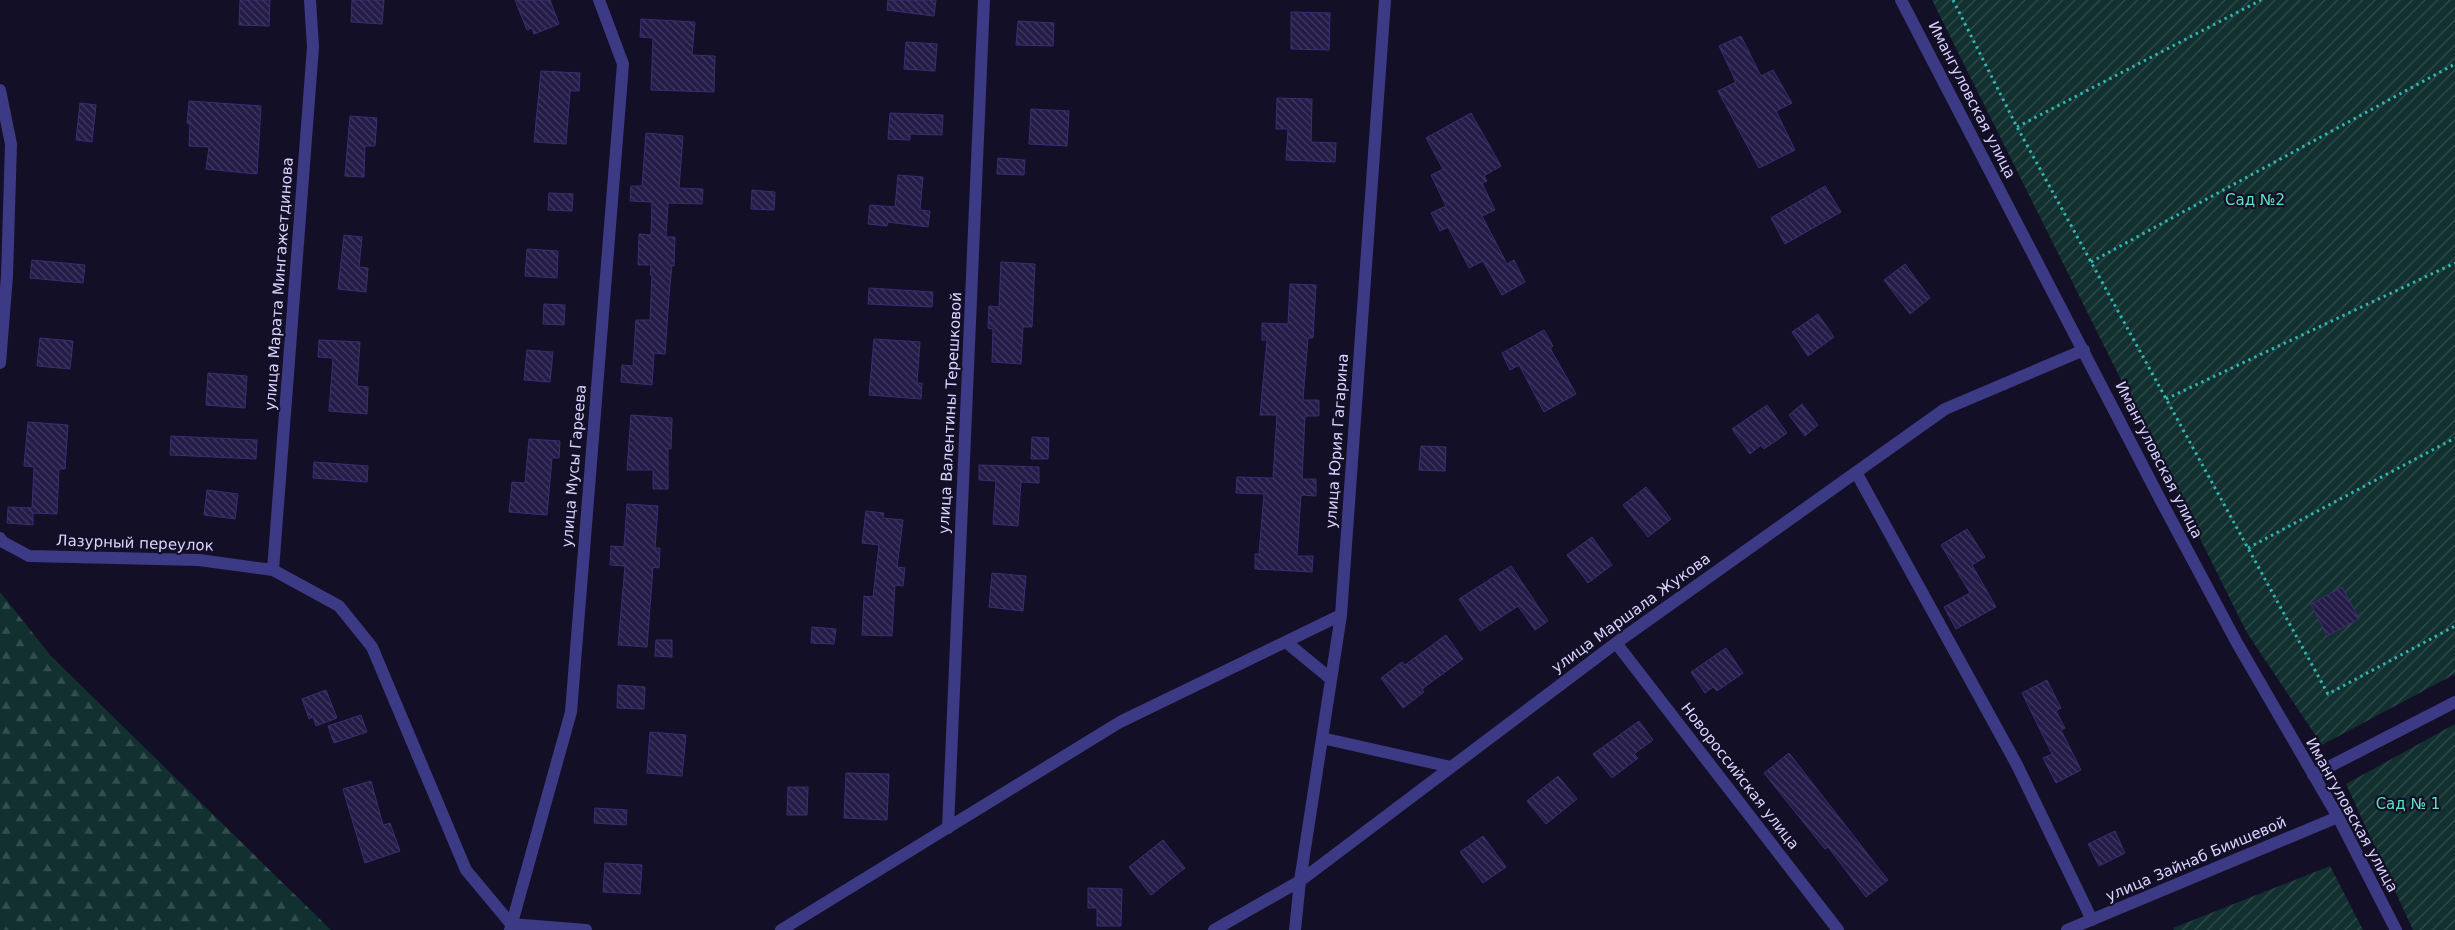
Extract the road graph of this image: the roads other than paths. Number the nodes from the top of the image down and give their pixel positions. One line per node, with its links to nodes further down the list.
1 (310, 0): 11 (street, улица Марата Мингажетдинова)
2 (599, 0): 24 (street, улица Мусы Гареева)
3 (984, 0): 21 (street, улица Валентины Терешковой)
4 (1384, 0): 12 (street, улица Юрия Гагарина)
5 (1902, 0): 7 (street, Имангуловская улица)
6 (0, 90): 8 (street)
7 (2084, 350): 9 (street, улица Маршала Жукова); 19 (street, Имангуловская улица)
8 (0, 363)
9 (1856, 474): 14 (street, улица Маршала Жукова); 23 (street)
10 (0, 538): 11 (street, Лазурный переулок)
11 (273, 570): 24 (street)
12 (1341, 615): 13 (street); 15 (street, улица Юрия Гагарина)
13 (1286, 642): 15 (street); 21 (street)
14 (1616, 643): 18 (street, улица Маршала Жукова); 29 (street, Новороссийская улица)
15 (1331, 679): 17 (street, улица Юрия Гагарина)
16 (2455, 702): 19 (street)
17 (1322, 738): 18 (street); 22 (street, улица Юрия Гагарина)
18 (1451, 767): 22 (street, улица Маршала Жукова)
19 (2313, 775): 20 (street, Имангуловская улица)
20 (2338, 817): 23 (street, улица Зайнаб Биишевой); 31 (street, Имангуловская улица)
21 (948, 828): 26 (street)
22 (1300, 881): 27 (street, улица Маршала Жукова); 28 (street, улица Юрия Гагарина)
23 (2092, 920): 30 (street, улица Зайнаб Биишевой)
24 (510, 927): 25 (street)
25 (586, 930)
26 (780, 930)
27 (1214, 930)
28 (1295, 930)
29 (1838, 930)
30 (2067, 930)
31 (2396, 930)

